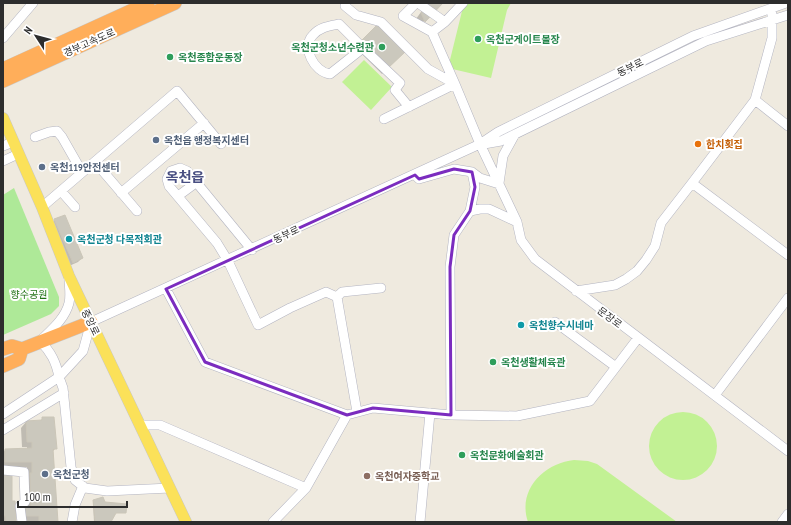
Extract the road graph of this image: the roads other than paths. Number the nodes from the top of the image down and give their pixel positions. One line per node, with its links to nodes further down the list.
1 (33, 3): 13 (street)
2 (148, 3): 15 (highway, 경부고속도로)
3 (175, 3): 16 (highway, 경부고속도로)
4 (417, 3): 11 (street); 12 (street)
5 (463, 3): 11 (street)
6 (786, 3): 8 (street, 동부로)
7 (345, 6): 17 (street)
8 (772, 8): 10 (street); 28 (street, 동부로)
9 (788, 15): 10 (street, 동부로)
10 (773, 19): 18 (street); 24 (street, 동부로)
11 (445, 22): 12 (street)
12 (432, 32): 17 (street, 문장로)
13 (3, 38)
14 (364, 48): 14 (street); 19 (street)
15 (3, 69)
16 (3, 81)
17 (455, 84): 19 (street); 28 (street, 문장로)
18 (755, 100): 23 (street); 36 (street)
19 (409, 107): 21 (street)
20 (3, 118): 26 (main road, 중앙로)
21 (384, 119)
22 (204, 123): 27 (street); 31 (street); 39 (street)
23 (788, 126)
24 (515, 134): 28 (street, 동부로); 37 (street)
25 (35, 137): 32 (street)
26 (8, 144): 29 (main road, 중앙로)
27 (221, 144)
28 (480, 144): 34 (street, 동부로); 37 (street, 문장로)
29 (18, 154): 30 (street); 41 (main road, 중앙로)
30 (3, 161)
31 (95, 162): 32 (street); 39 (street)
32 (82, 172): 38 (street)
33 (472, 172): 34 (street); 37 (street); 43 (street)
34 (415, 175): 46 (street, 동부로)
35 (197, 182): 40 (street); 40 (street); 46 (street)
36 (692, 183): 47 (street); 52 (street)
37 (499, 184): 45 (street, 문장로)
38 (61, 191): 41 (street); 42 (street)
39 (121, 193): 44 (street)
40 (178, 196): 48 (street)
41 (42, 207): 49 (main road, 중앙로)
42 (75, 207)
43 (470, 211): 45 (street); 70 (street)
44 (137, 212)
45 (517, 222): 52 (street, 문장로)
46 (252, 250): 48 (street, 동부로)
47 (788, 255)
48 (228, 261): 51 (street, 동부로); 53 (street)
49 (69, 276): 55 (main road, 중앙로); 58 (street)
50 (382, 288): 53 (street)
51 (166, 289): 55 (street, 동부로); 69 (street)
52 (576, 291): 57 (street, 문장로)
53 (337, 297): 66 (street)
54 (788, 298): 65 (street)
55 (91, 322): 58 (highway); 63 (street); 71 (main road, 중앙로)
56 (555, 322): 62 (street)
57 (638, 338): 62 (street); 65 (street, 문장로)
58 (40, 342): 60 (highway); 63 (street)
59 (3, 349): 60 (highway)
60 (22, 349): 61 (highway)
61 (3, 366)
62 (616, 367): 70 (street)
63 (59, 377): 64 (street); 67 (street)
64 (64, 393): 72 (street); 75 (street)
65 (715, 395): 73 (street, 문장로)
66 (357, 412): 68 (street); 69 (street)
67 (3, 414)
68 (430, 414): 70 (street); 83 (street)
69 (347, 415): 77 (street)
70 (451, 415)
71 (140, 425): 76 (main road, 중앙로); 77 (street)
72 (3, 430)
73 (788, 451)
74 (3, 470): 79 (street)
75 (83, 486): 76 (street); 80 (street)
76 (170, 488): 81 (main road, 중앙로)
77 (306, 488): 82 (street)
78 (788, 514): 84 (street)
79 (22, 522)
80 (72, 522)
81 (186, 522)
82 (273, 522)
83 (420, 522)
84 (782, 522)

